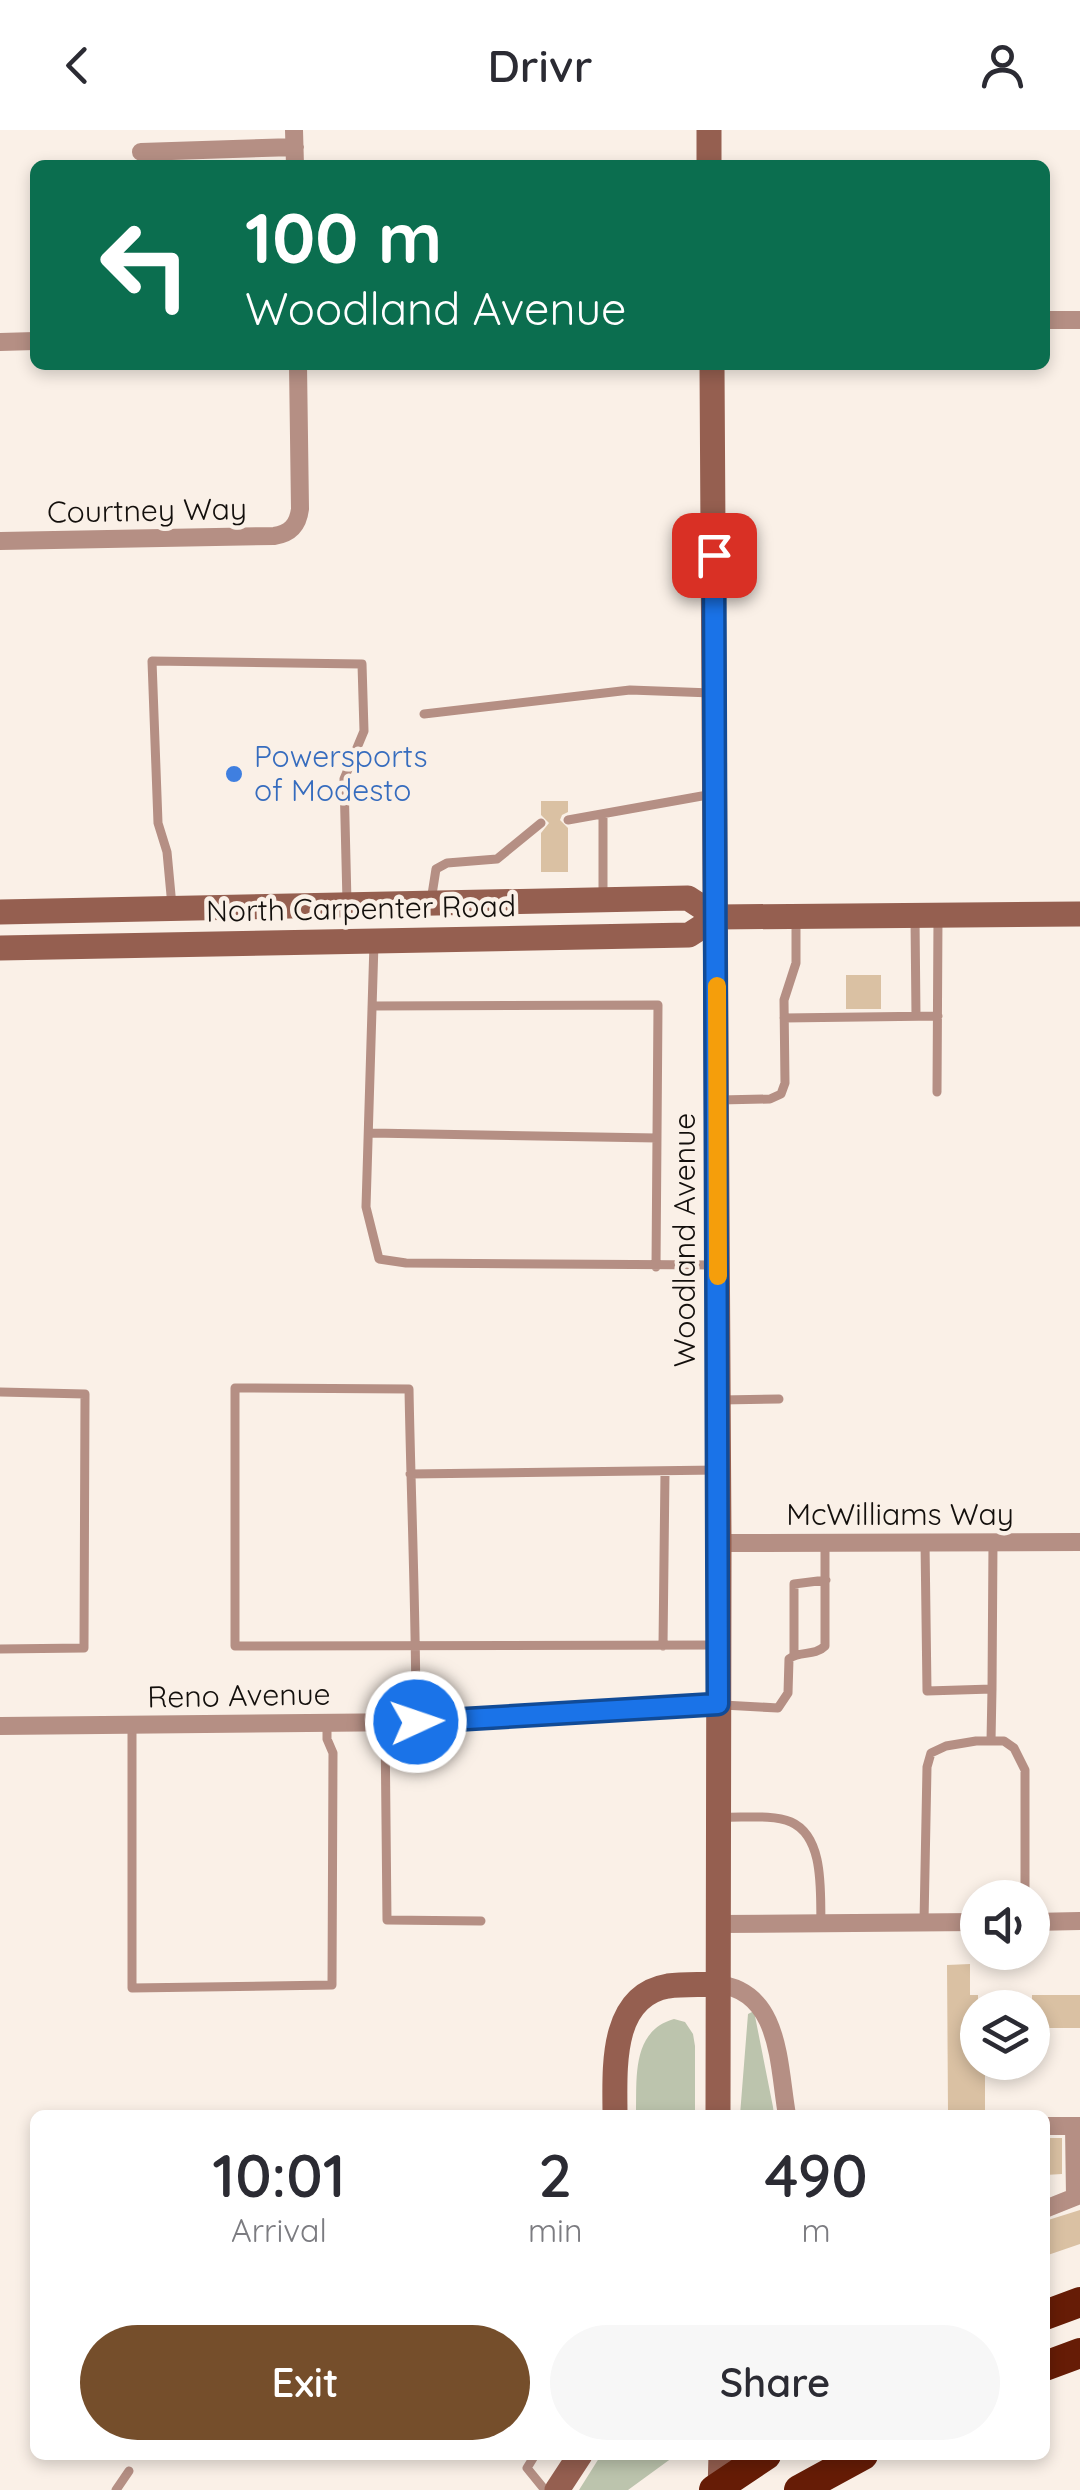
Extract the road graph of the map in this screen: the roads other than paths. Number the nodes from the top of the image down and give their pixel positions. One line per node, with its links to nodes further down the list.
1 (708, 130): 4 (street)
2 (294, 147): 3 (street)
3 (142, 152)
4 (709, 160)
5 (1050, 320): 6 (street)
6 (1080, 320)
7 (30, 341): 8 (street)
8 (0, 342)
9 (298, 370): 11 (street, Courtney Way)
10 (712, 370): 12 (street, Woodland Avenue)
11 (0, 541)
12 (715, 693): 13 (lane); 14 (street, Woodland Avenue)
13 (424, 714)
14 (716, 794): 15 (lane); 25 (street, Woodland Avenue)
15 (602, 815): 16 (lane); 18 (lane)
16 (568, 820)
17 (541, 823): 19 (lane)
18 (604, 900): 19 (street, North Carpenter Road); 25 (street, North Carpenter Road)
19 (430, 903): 20 (street, North Carpenter Road)
20 (335, 905): 21 (street, North Carpenter Road); 21 (lane); 28 (street)
21 (172, 908): 22 (street, North Carpenter Road)
22 (6, 914)
23 (1080, 914): 24 (street, North Carpenter Road)
24 (927, 915): 26 (street, North Carpenter Road); 31 (lane); 32 (lane)
25 (717, 916): 26 (street, North Carpenter Road); 27 (street, North Carpenter Road); 35 (street, Woodland Avenue)
26 (796, 916): 33 (lane)
27 (374, 940): 28 (street, North Carpenter Road); 30 (lane)
28 (143, 945): 29 (street, North Carpenter Road)
29 (0, 948)
30 (372, 1006): 36 (lane); 37 (lane)
31 (916, 1016): 32 (lane); 33 (lane)
32 (938, 1016): 34 (lane)
33 (784, 1018): 35 (lane)
34 (937, 1092)
35 (718, 1100): 38 (street, Woodland Avenue)
36 (371, 1132): 37 (lane); 39 (lane)
37 (657, 1138): 39 (lane)
38 (718, 1266): 39 (lane); 42 (street, Woodland Avenue)
39 (656, 1267)
40 (0, 1392): 55 (lane)
41 (778, 1399): 42 (lane)
42 (718, 1400): 43 (street, Woodland Avenue)
43 (719, 1470): 44 (lane); 50 (street, Woodland Avenue)
44 (664, 1472): 45 (lane); 54 (lane)
45 (410, 1474): 52 (lane); 52 (lane)
46 (824, 1542): 47 (street, McWilliams Way); 50 (street, McWilliams Way); 51 (lane)
47 (925, 1542): 48 (street, McWilliams Way); 57 (lane)
48 (993, 1542): 49 (street, McWilliams Way); 57 (lane)
49 (1080, 1542)
50 (719, 1543): 53 (street, Woodland Avenue)
51 (826, 1580): 56 (lane); 56 (lane)
52 (415, 1644): 54 (lane); 60 (lane)
53 (719, 1645): 54 (lane); 58 (street, Woodland Avenue)
54 (663, 1646)
55 (0, 1649)
56 (794, 1655): 58 (lane)
57 (992, 1690): 64 (lane)
58 (718, 1704): 60 (street, Reno Avenue); 65 (street, Woodland Avenue)
59 (385, 1722): 60 (street, Reno Avenue); 61 (street, Reno Avenue); 67 (lane)
60 (416, 1722)
61 (327, 1723): 62 (street, Reno Avenue); 62 (lane)
62 (132, 1725): 63 (street, Reno Avenue)
63 (0, 1726)
64 (992, 1742): 66 (lane); 69 (lane)
65 (718, 1816): 72 (lane); 73 (street, Woodland Avenue)
66 (1025, 1880)
67 (481, 1921)
68 (1080, 1921): 71 (street)
69 (924, 1922): 70 (street); 72 (street)
70 (960, 1922)
71 (1050, 1922)
72 (820, 1923): 73 (street)
73 (718, 1924): 74 (street, Woodland Avenue)
74 (717, 1984): 75 (street); 76 (street, Woodland Avenue); 77 (street)
75 (615, 2110)
76 (718, 2110)
77 (786, 2110)
78 (1050, 2126): 79 (street)
79 (1077, 2126): 80 (street)
80 (1050, 2207)
81 (1080, 2302): 82 (highway)
82 (1050, 2313)
83 (1080, 2353): 84 (highway)
84 (1050, 2364)
85 (531, 2460): 92 (lane)
86 (577, 2460): 93 (street)
87 (720, 2460): 94 (street)
88 (759, 2460): 94 (highway)
89 (854, 2460): 95 (highway)
90 (129, 2471): 91 (lane)
91 (116, 2490)
92 (545, 2490)
93 (557, 2490)
94 (717, 2490)
95 (799, 2490)

